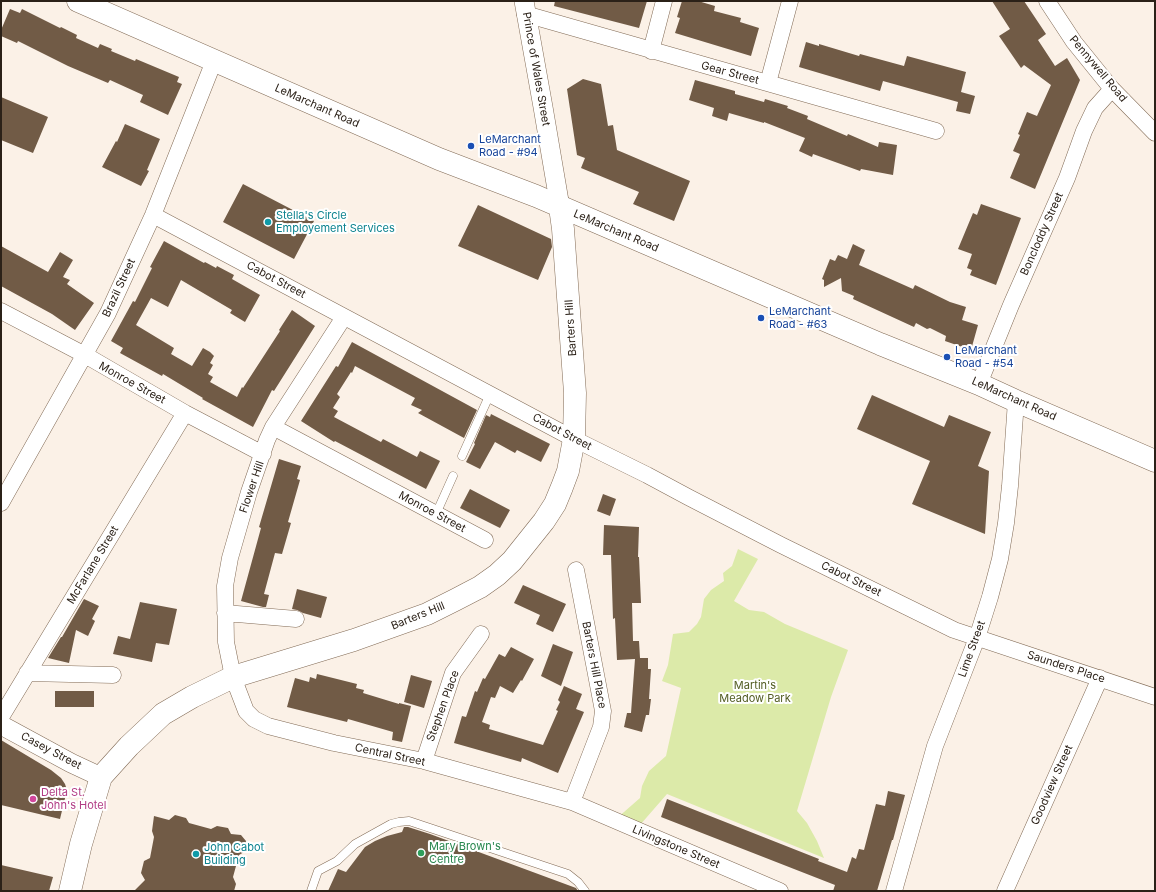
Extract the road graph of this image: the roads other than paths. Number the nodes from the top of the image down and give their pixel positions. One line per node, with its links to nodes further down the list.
1 (78, 1): 7 (main road, LeMarchant Road)
2 (664, 1): 6 (street)
3 (790, 1): 8 (street)
4 (1047, 1): 9 (street, Pennywell Road)
5 (524, 8): 6 (street, Gear Street); 12 (street, Prince of Wales Street)
6 (651, 51): 8 (street, Gear Street)
7 (214, 61): 12 (main road, LeMarchant Road); 13 (street, Brazil Street)
8 (768, 83): 10 (street, Gear Street)
9 (1112, 90): 11 (street, Pennywell Road); 17 (street, Boncloddy Street)
10 (936, 131)
11 (1155, 133)
12 (560, 207): 17 (main road, LeMarchant Road); 22 (main road, Barters Hill)
13 (153, 215): 15 (street, Cabot Street); 16 (street, Brazil Street)
14 (1, 311): 16 (street, Monroe Street)
15 (344, 317): 18 (street, Cabot Street); 21 (street, Flower Hill)
16 (85, 355): 20 (street, Monroe Street); 27 (street, Brazil Street)
17 (979, 384): 19 (main road, LeMarchant Road)
18 (490, 394): 22 (street, Cabot Street); 24 (lane)
19 (1016, 401): 25 (main road, LeMarchant Road); 34 (street, Lime Street)
20 (185, 413): 23 (street, Monroe Street); 35 (street, McFarlane Street)
21 (273, 428): 23 (street, Flower Hill); 28 (street, Monroe Street)
22 (574, 439): 34 (street, Cabot Street); 37 (main road, Barters Hill)
23 (263, 454): 31 (street, Flower Hill)
24 (462, 456)
25 (1155, 461)
26 (453, 476): 28 (lane)
27 (1, 504)
28 (436, 514): 29 (street, Monroe Street)
29 (485, 540)
30 (576, 570): 44 (street, Barters Hill Place)
31 (225, 612): 32 (street); 37 (street, Flower Hill)
32 (296, 619)
33 (481, 634): 42 (street, Stephen Place)
34 (977, 638): 38 (street, Saunders Place); 49 (street, Lime Street)
35 (27, 673): 36 (street); 40 (street, McFarlane Street)
36 (113, 675)
37 (233, 677): 42 (street, Central Street); 43 (main road, Barters Hill)
38 (1100, 678): 39 (street, Saunders Place); 50 (street, Goodview Street)
39 (1155, 697)
40 (1, 717)
41 (1, 725): 43 (street, Casey Street)
42 (424, 761): 44 (street, Central Street)
43 (101, 777): 45 (main road, Barters Hill)
44 (572, 802): 48 (street, Livingstone Street)
45 (70, 891)
46 (311, 891): 47 (lane)
47 (585, 891)
48 (780, 891)
49 (894, 891)
50 (1005, 891)

